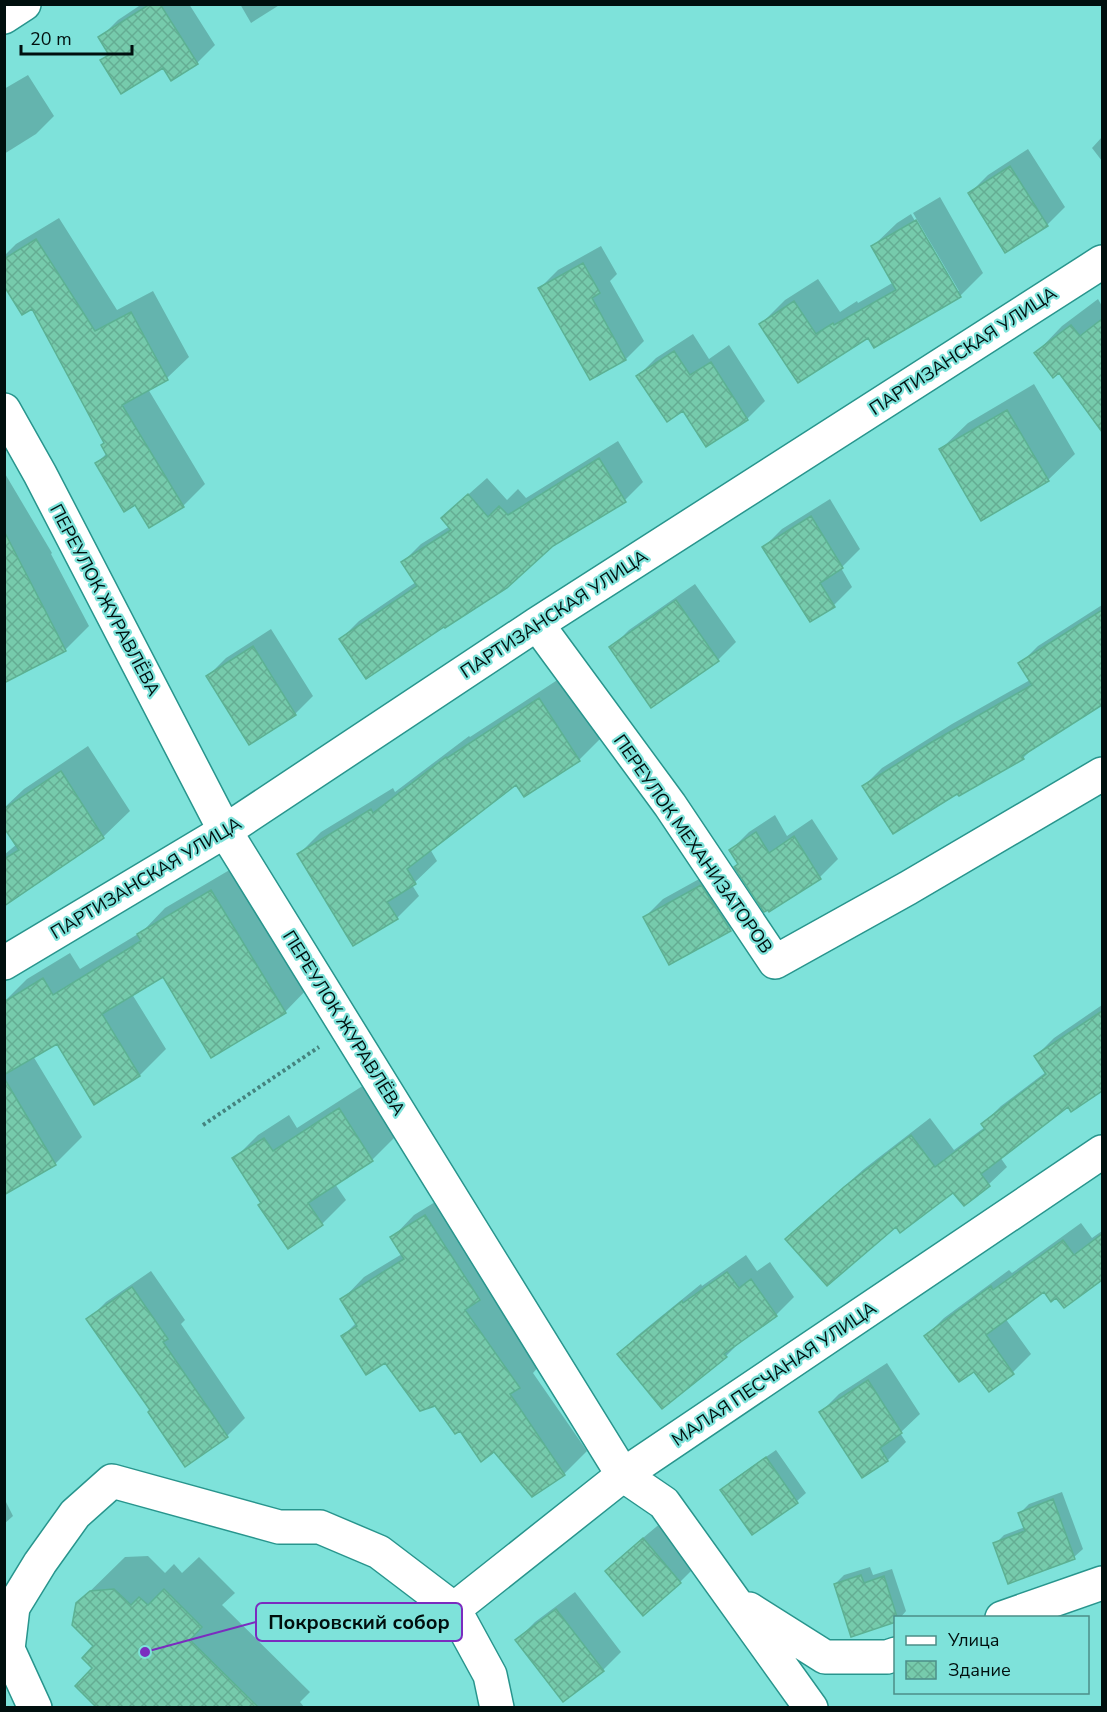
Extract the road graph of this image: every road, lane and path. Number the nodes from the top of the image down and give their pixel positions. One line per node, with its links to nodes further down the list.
1 (24, 4): 2 (street)
2 (4, 17)
3 (1102, 262): 5 (street, ПАРТИЗАНСКАЯ УЛИЦА)
4 (4, 410): 7 (street, ПЕРЕУЛОК ЖУРАВЛЁВА)
5 (537, 624): 6 (street, ПЕРЕУЛОК МЕХАНИЗАТОРОВ); 7 (street, ПАРТИЗАНСКАЯ УЛИЦА)
6 (1102, 774)
7 (225, 831): 8 (street, ПАРТИЗАНСКАЯ УЛИЦА); 9 (street, ПЕРЕУЛОК ЖУРАВЛЁВА)
8 (4, 963)
9 (347, 1028): 10 (path); 12 (street, ПЕРЕУЛОК ЖУРАВЛЁВА)
10 (203, 1125)
11 (1102, 1152): 12 (street, МАЛАЯ ПЕСЧАНАЯ УЛИЦА)
12 (623, 1475): 14 (street, ПЕРЕУЛОК ЖУРАВЛЁВА); 15 (street, МАЛАЯ ПЕСЧАНАЯ УЛИЦА)
13 (1102, 1583): 16 (street)
14 (735, 1600): 17 (street); 20 (street, ПЕРЕУЛОК ЖУРАВЛЁВА)
15 (454, 1609): 18 (street); 19 (street)
16 (1005, 1616)
17 (894, 1655)
18 (35, 1707)
19 (496, 1707)
20 (811, 1707)

